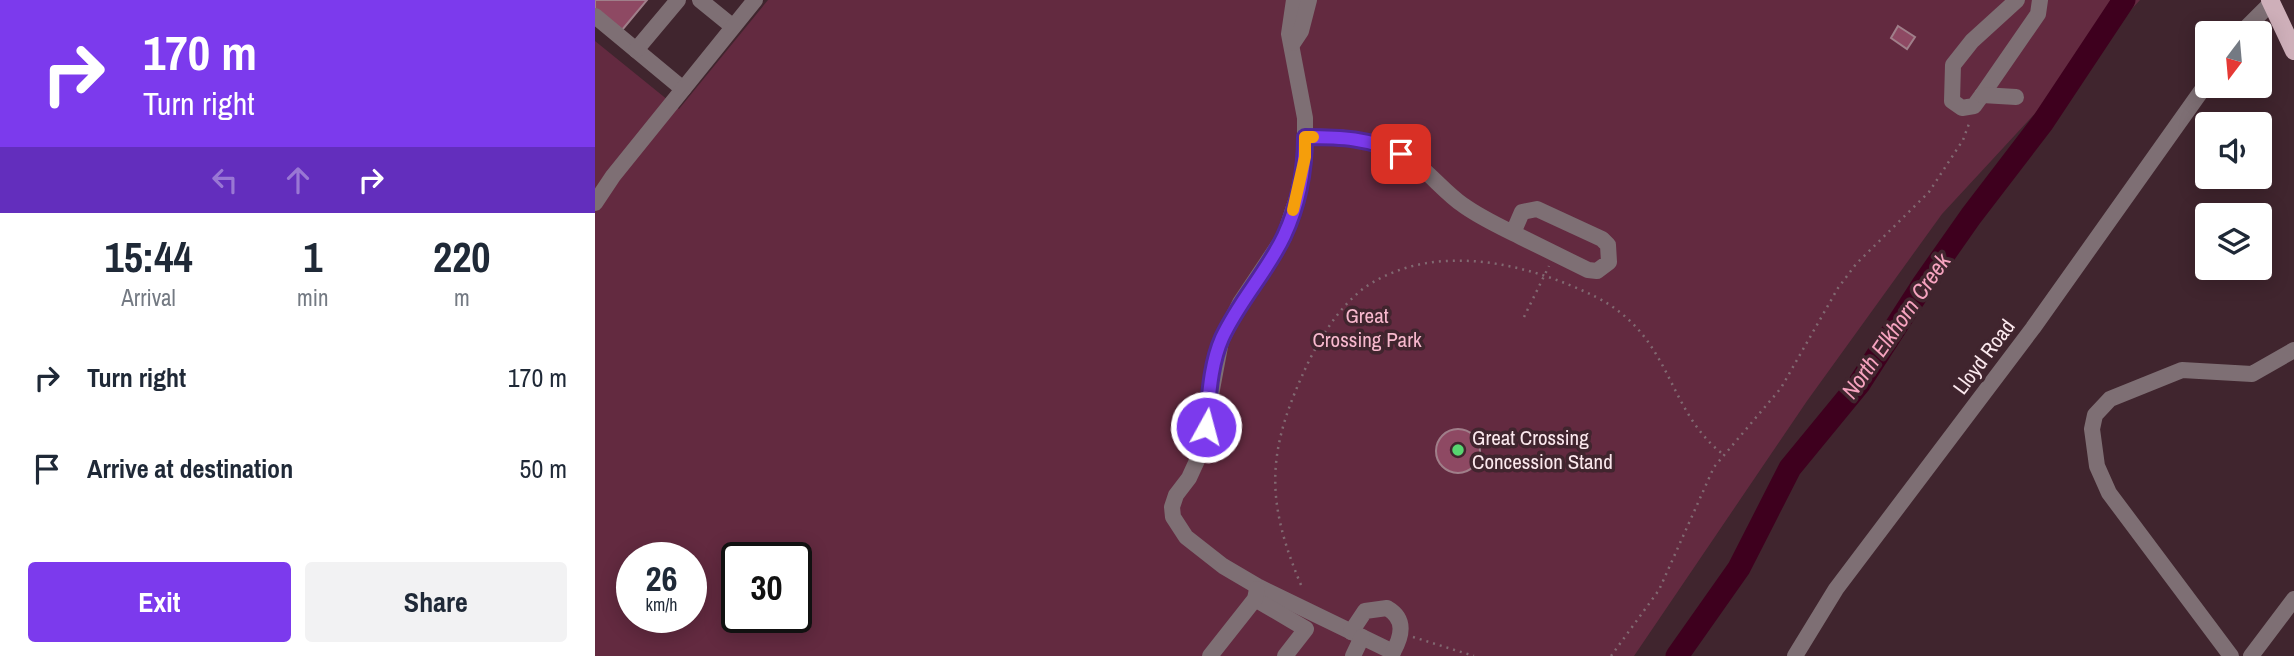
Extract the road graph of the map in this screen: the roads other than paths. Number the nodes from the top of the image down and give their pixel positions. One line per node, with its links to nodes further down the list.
1 (678, 0): 11 (street)
2 (700, 0): 10 (street)
3 (755, 0): 10 (street)
4 (2017, 0): 14 (street)
5 (2040, 0): 14 (street)
6 (1301, 2): 17 (street)
7 (2271, 2): 9 (street); 12 (main road)
8 (595, 16): 11 (street)
9 (2253, 21)
10 (732, 26): 13 (street)
11 (636, 50): 13 (street)
12 (2294, 51)
13 (683, 89): 18 (street)
14 (1982, 95): 15 (street)
15 (2016, 97)
16 (2196, 98): 28 (street, Lloyd Road)
17 (1305, 137): 19 (street); 21 (street)
18 (595, 203)
19 (1513, 233): 19 (street)
20 (2294, 350): 29 (street)
21 (1256, 593): 23 (street); 25 (street); 26 (street)
22 (2294, 599): 30 (street)
23 (1357, 634): 24 (street); 24 (street); 27 (street)
24 (1392, 654)
25 (1210, 656)
26 (1285, 656)
27 (1353, 656)
28 (1795, 656)
29 (2231, 656)
30 (2251, 656)

